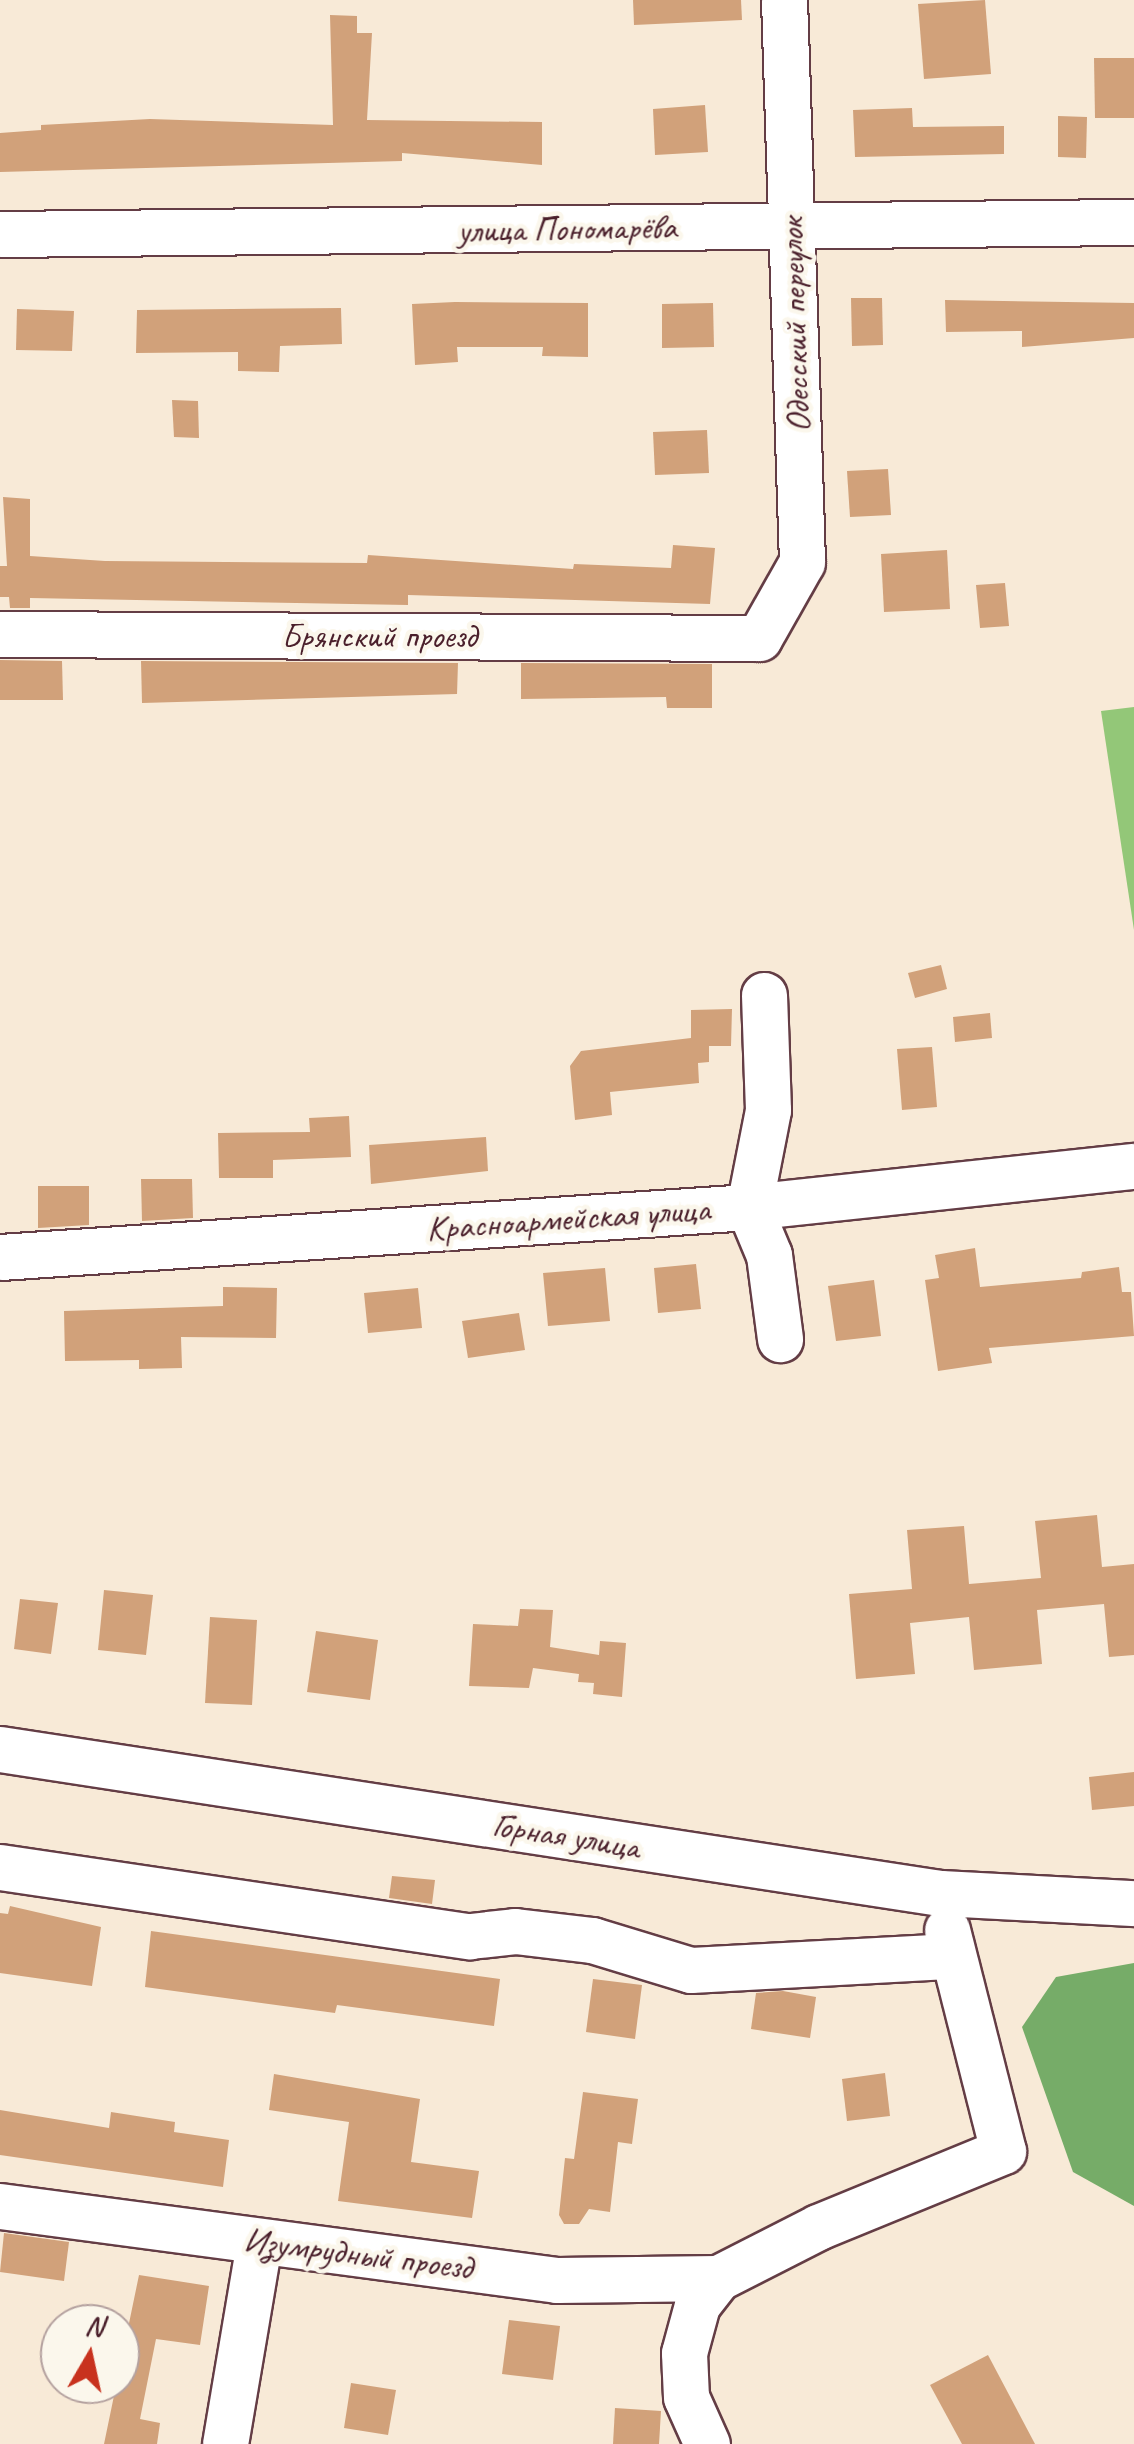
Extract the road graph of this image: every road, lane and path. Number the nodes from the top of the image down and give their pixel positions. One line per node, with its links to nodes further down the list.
1 (784, 0): 3 (street, Одесский переулок)
2 (1134, 222): 3 (street, улица Пономарёва)
3 (792, 226): 4 (street, улица Пономарёва); 6 (street, Одесский переулок)
4 (0, 234)
5 (0, 634): 6 (street, Брянский проезд)
6 (759, 638)
7 (764, 995): 9 (street)
8 (1134, 1166): 9 (street, Красноармейская улица)
9 (749, 1207): 10 (street, Красноармейская улица); 11 (street)
10 (0, 1257)
11 (780, 1339)
12 (0, 1749): 14 (street, Горная улица)
13 (0, 1866): 16 (street)
14 (940, 1893): 15 (street, Горная улица); 16 (street)
15 (1134, 1903)
16 (952, 1956): 19 (street)
17 (0, 2206): 18 (street, Изумрудный проезд)
18 (260, 2242): 19 (street, Изумрудный проезд); 20 (street)
19 (718, 2278): 21 (street)
20 (225, 2444)
21 (708, 2444)

